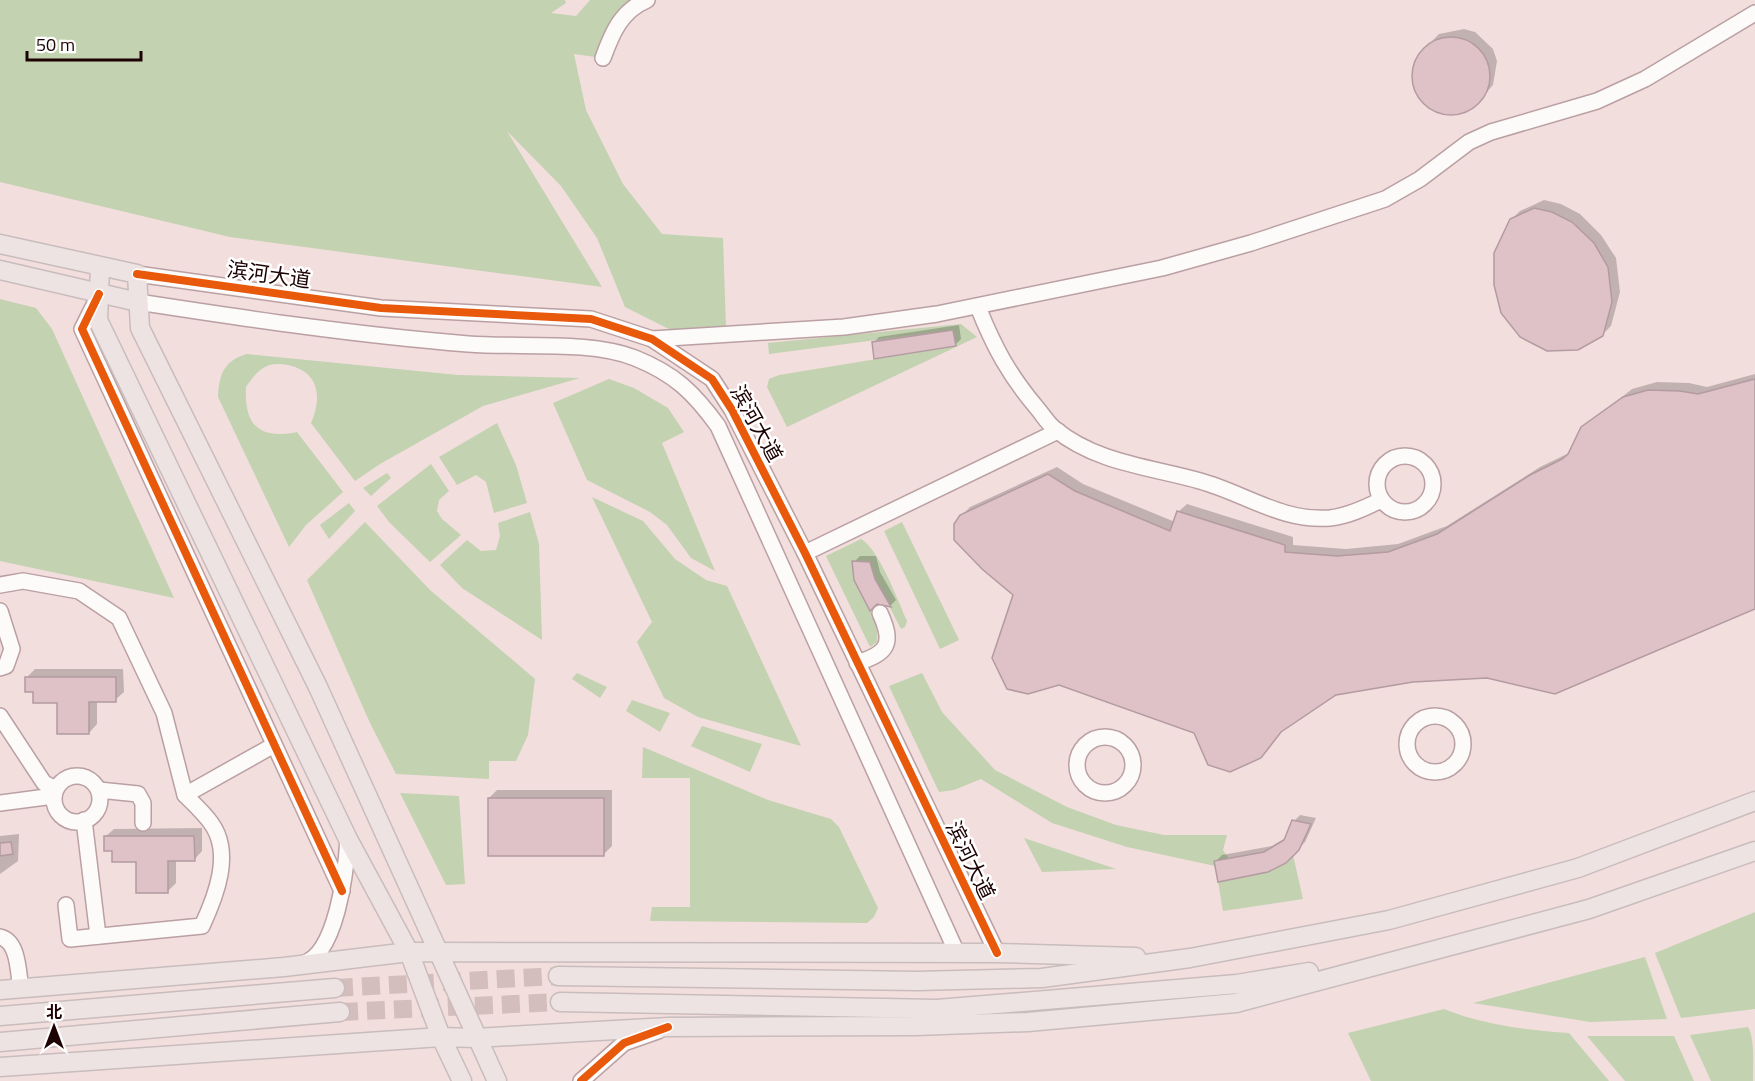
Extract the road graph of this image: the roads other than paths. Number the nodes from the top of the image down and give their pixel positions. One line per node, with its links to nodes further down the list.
1 (647, 0): 3 (street)
2 (1755, 13): 10 (street)
3 (603, 58)
4 (0, 244): 5 (main road, 滨河大道)
5 (100, 267): 7 (main road, 滨河大道); 8 (main road)
6 (0, 270): 8 (main road, 滨河大道)
7 (137, 274): 9 (main road); 11 (street, 滨河大道)
8 (99, 294): 9 (main road, 滨河大道); 21 (street); 29 (main road)
9 (138, 302): 36 (main road); 37 (street, 滨河大道)
10 (978, 307): 11 (street); 12 (street)
11 (652, 339): 14 (street, 滨河大道)
12 (1058, 431): 13 (street); 14 (street)
13 (1381, 500)
14 (805, 553): 18 (street, 滨河大道)
15 (0, 585): 24 (street)
16 (0, 611): 19 (street)
17 (880, 613): 18 (street)
18 (856, 663): 38 (street, 滨河大道)
19 (0, 668)
20 (0, 716): 23 (street)
21 (274, 745): 24 (street); 31 (street)
22 (99, 790): 23 (street); 27 (street); 28 (street)
23 (55, 793): 26 (street); 27 (street)
24 (185, 795): 33 (street)
25 (1755, 801): 40 (main road)
26 (0, 803)
27 (84, 820): 33 (street)
28 (143, 824)
29 (348, 839): 31 (street); 35 (main road)
30 (1755, 851): 39 (main road)
31 (342, 891): 41 (street)
32 (66, 905): 33 (street)
33 (98, 936)
34 (0, 937): 44 (street)
35 (409, 952): 36 (main road); 41 (main road); 50 (main road)
36 (437, 952): 37 (main road); 51 (main road)
37 (957, 953): 38 (main road)
38 (997, 953): 40 (main road)
39 (1412, 956): 46 (main road); 49 (main road)
40 (1190, 958): 42 (main road)
41 (284, 968): 44 (main road)
42 (558, 976)
43 (335, 988): 48 (main road)
44 (21, 989): 45 (main road)
45 (0, 990)
46 (560, 1002)
47 (340, 1012): 52 (main road)
48 (0, 1016)
49 (668, 1027): 51 (main road); 56 (street)
50 (441, 1037): 51 (main road); 53 (main road); 54 (main road)
51 (475, 1038): 55 (main road)
52 (0, 1042)
53 (0, 1067)
54 (462, 1081)
55 (497, 1081)
56 (581, 1081)

